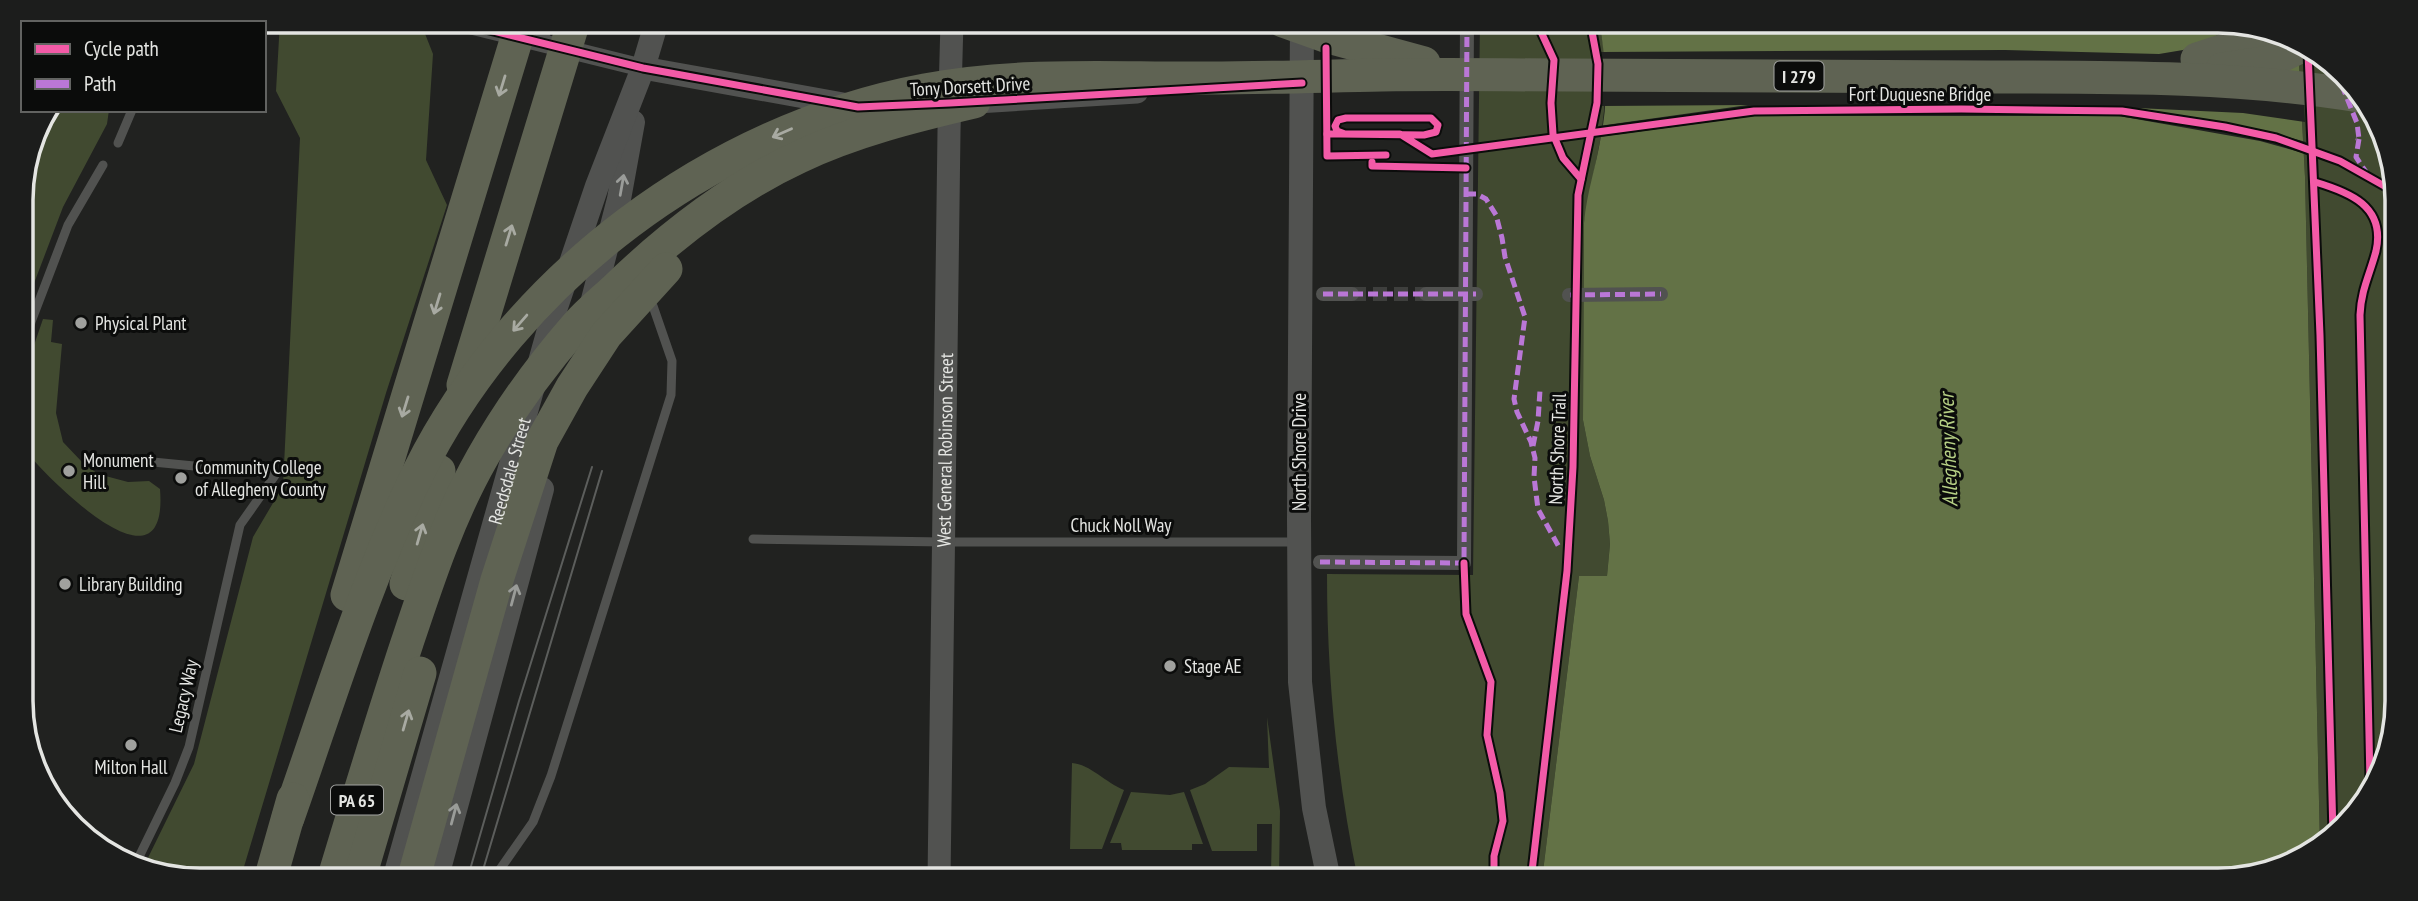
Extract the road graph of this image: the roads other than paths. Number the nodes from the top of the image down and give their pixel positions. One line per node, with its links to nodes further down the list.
1 (533, 33): 42 (highway, one-way to 42)
2 (1302, 33): 19 (main road, North Shore Drive)
3 (1324, 33): 16 (highway, I 279)
4 (1467, 33): 30 (street)
5 (536, 34): 13 (street)
6 (570, 34): 41 (highway, one-way to 6)
7 (653, 34): 13 (main road, Reedsdale Street)
8 (953, 34): 22 (street, West General Robinson Street)
9 (2229, 34): 14 (highway)
10 (2251, 37): 14 (highway)
11 (2267, 41): 15 (highway)
12 (2293, 50): 15 (highway)
13 (643, 68): 22 (street, Tony Dorsett Drive); 40 (main road, Reedsdale Street); 51 (main road, Reedsdale Street, one-way to 13)
14 (2159, 68): 17 (highway)
15 (2198, 71): 17 (highway)
16 (1506, 76): 17 (highway, Fort Duquesne Bridge / I 279); 18 (highway); 21 (highway)
17 (2092, 77): 20 (highway, I 279); 24 (highway, I 279)
18 (1210, 78): 42 (highway, one-way to 42); 50 (highway)
19 (1302, 83): 22 (street, Tony Dorsett Drive); 38 (main road, North Shore Drive)
20 (2346, 94)
21 (1004, 95): 41 (highway); 47 (highway, one-way to 21)
22 (950, 103): 37 (street, West General Robinson Street)
23 (131, 112): 25 (lane)
24 (2362, 117)
25 (118, 143)
26 (103, 165): 34 (lane)
27 (1323, 294): 28 (street)
28 (1352, 294)
29 (1426, 294): 30 (street)
30 (1471, 294): 39 (street)
31 (1661, 294): 32 (street)
32 (1569, 295)
33 (653, 306): 52 (lane)
34 (34, 315)
35 (122, 458): 43 (lane, Legacy Way)
36 (753, 539): 37 (lane, Chuck Noll Way)
37 (944, 542): 38 (lane, Chuck Noll Way); 53 (street, West General Robinson Street)
38 (1299, 542): 44 (main road, North Shore Drive)
39 (1320, 562)
40 (455, 660): 48 (main road); 49 (main road, Reedsdale Street)
41 (381, 721): 46 (highway, PA 65)
42 (288, 818): 45 (highway)
43 (140, 856)
44 (1326, 867)
45 (273, 868)
46 (337, 868)
47 (363, 868)
48 (374, 868)
49 (397, 868)
50 (416, 868)
51 (439, 868)
52 (501, 868)
53 (939, 868)

